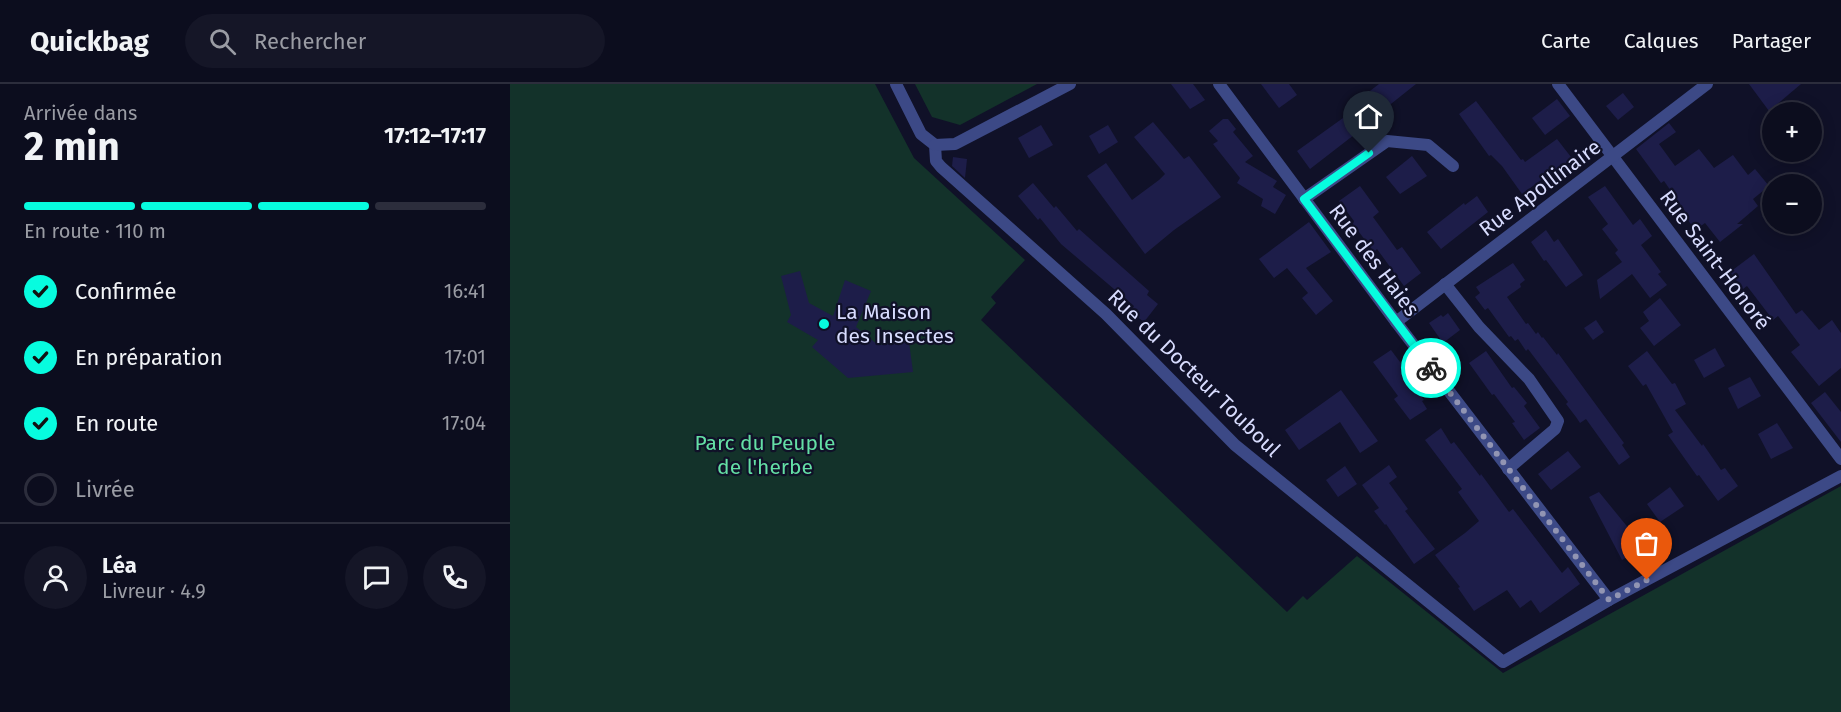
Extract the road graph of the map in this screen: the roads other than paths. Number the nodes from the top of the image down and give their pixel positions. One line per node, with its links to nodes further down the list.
1 (896, 84): 6 (street, Rue du Docteur Touboul)
2 (1070, 84): 6 (street)
3 (1219, 84): 9 (street, Rue des Haies)
4 (1558, 84): 7 (street, Rue Saint-Honoré)
5 (1707, 84): 7 (street, Rue Apollinaire)
6 (935, 145): 15 (street, Rue du Docteur Touboul)
7 (1612, 157): 10 (street, Rue Apollinaire); 12 (street, Rue Saint-Honoré)
8 (1453, 166): 9 (street)
9 (1304, 199): 11 (street, Rue des Haies)
10 (1445, 284): 11 (street, Rue Apollinaire); 13 (street)
11 (1395, 322): 13 (street, Rue des Haies)
12 (1841, 459)
13 (1508, 469): 15 (street, Rue des Haies)
14 (1841, 476): 15 (street)
15 (1609, 600)

